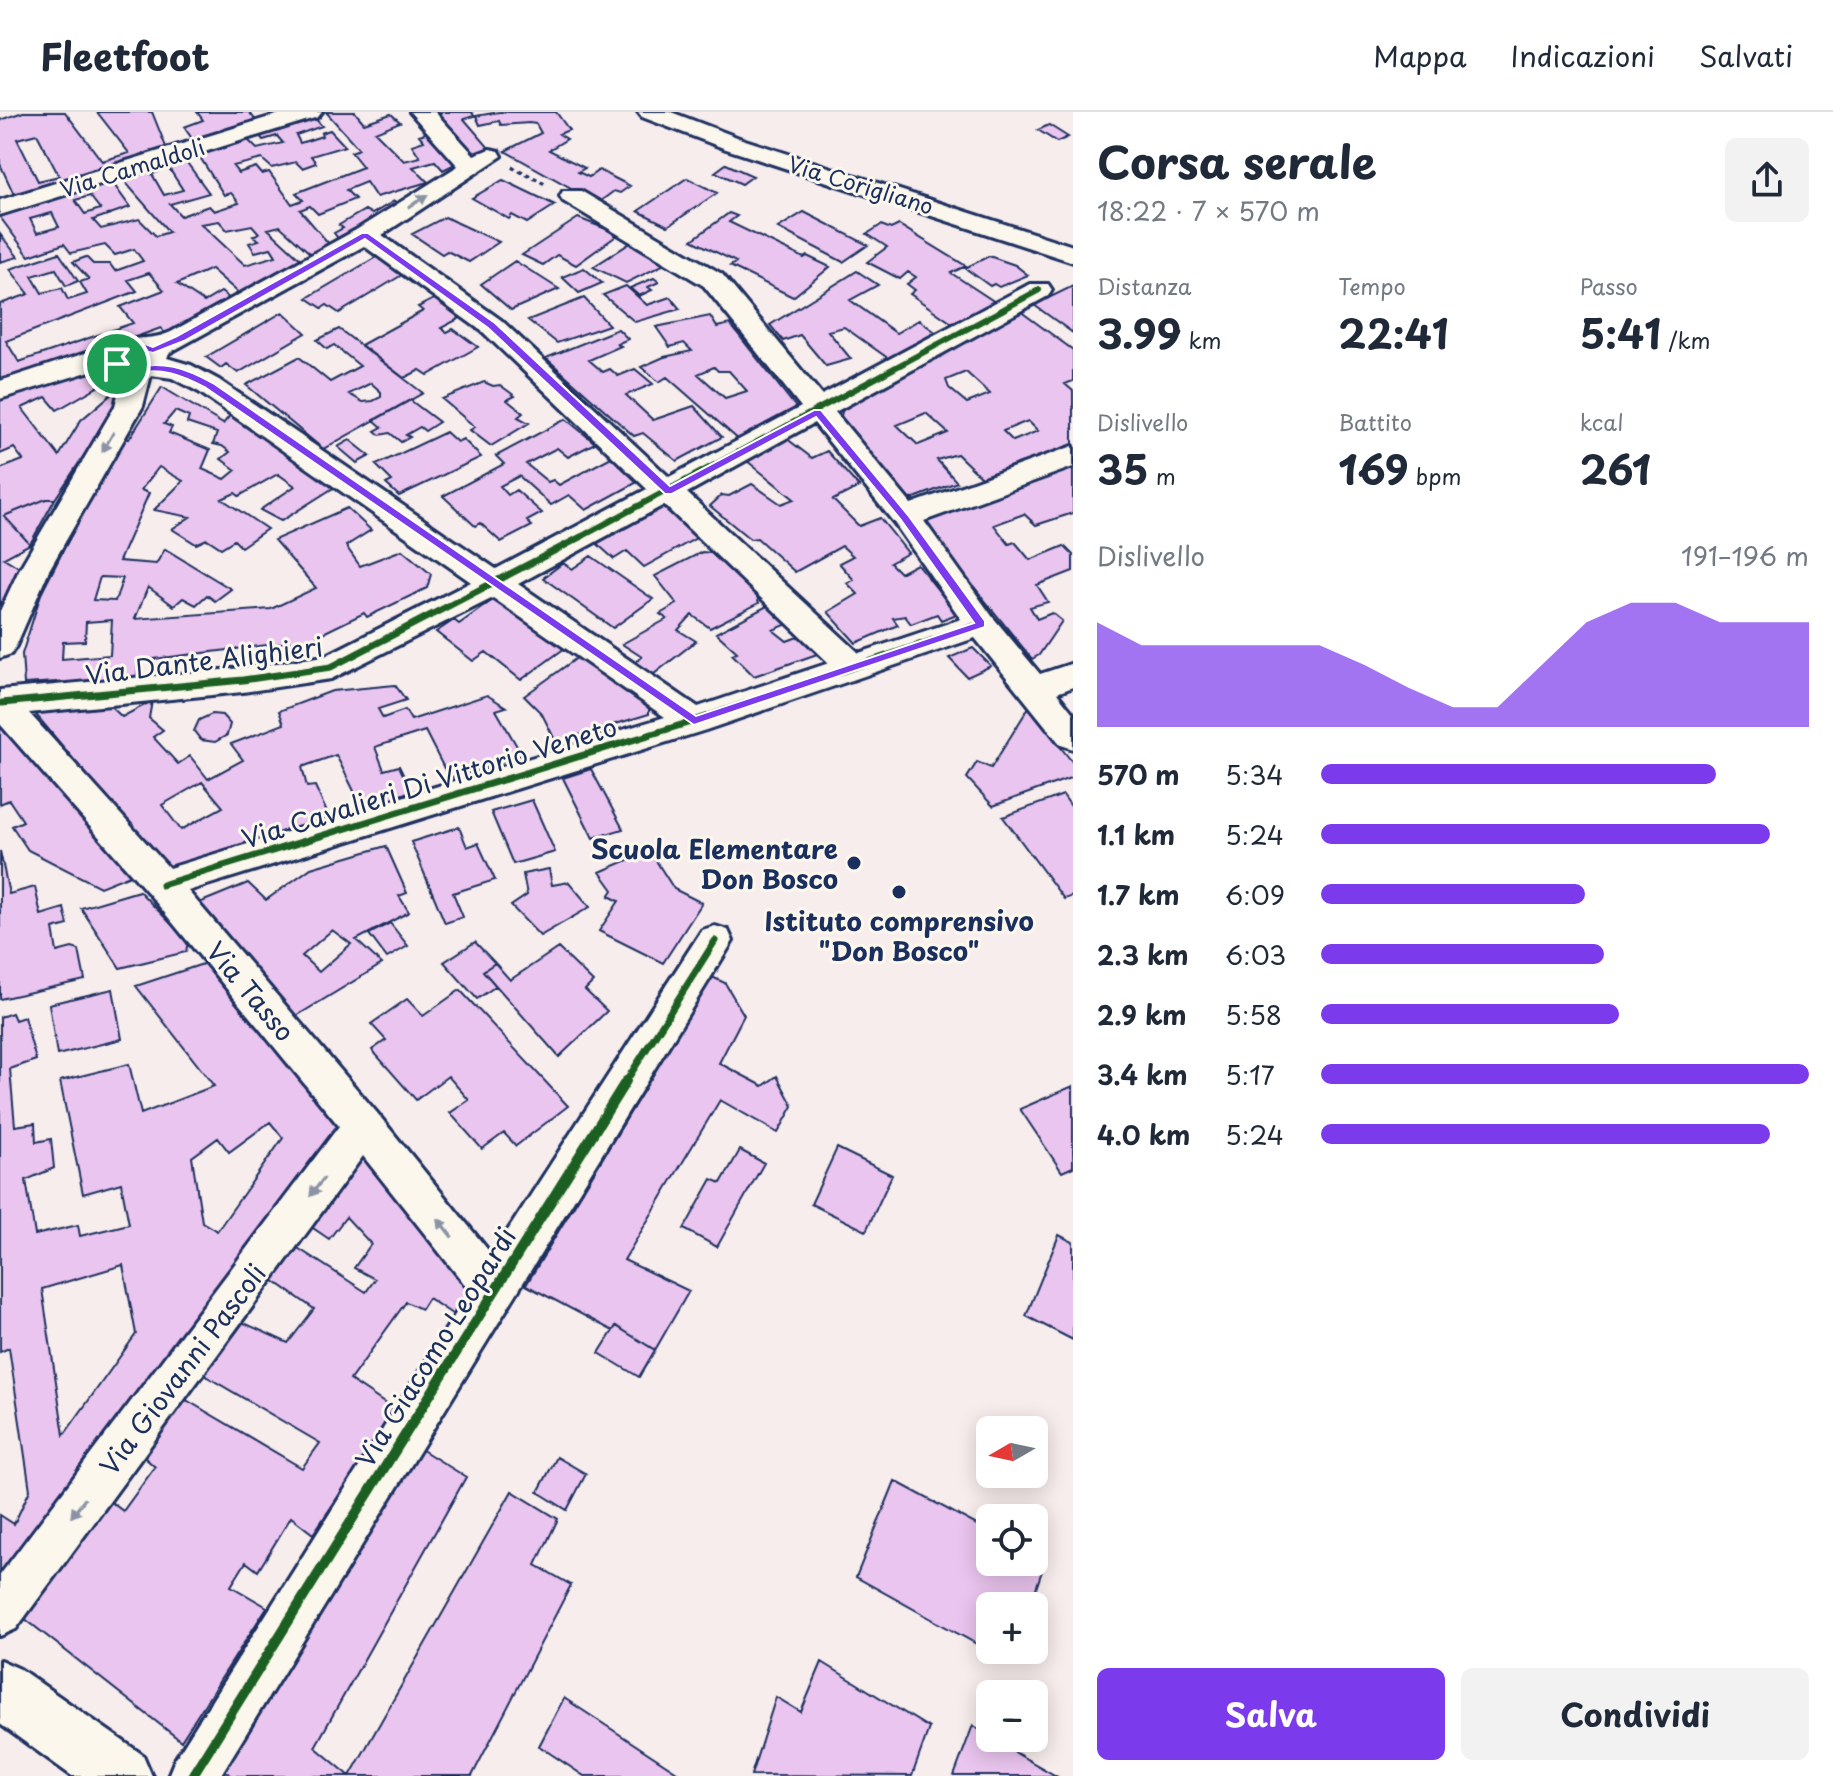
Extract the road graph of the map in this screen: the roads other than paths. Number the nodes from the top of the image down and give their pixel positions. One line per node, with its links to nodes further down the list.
1 (310, 112): 5 (street, Via Camaldoli)
2 (422, 112): 6 (street, one-way to 2)
3 (650, 112): 7 (street, Via Corigliano)
4 (572, 196): 11 (street)
5 (0, 208)
6 (365, 235): 9 (street); 13 (street)
7 (1073, 254)
8 (1039, 290): 11 (street, Via Dante Alighieri)
9 (141, 360): 10 (street); 15 (street); 17 (street, one-way to 17)
10 (0, 390)
11 (818, 412): 13 (street, Via Dante Alighieri); 14 (street)
12 (1073, 456): 14 (street)
13 (669, 491): 15 (street, Via Dante Alighieri); 18 (street)
14 (905, 517): 16 (street)
15 (494, 584): 21 (street, Via Dante Alighieri); 22 (street)
16 (981, 624): 18 (street, Via Cavalieri Di Vittorio Veneto); 20 (street)
17 (0, 646)
18 (853, 667): 22 (street, Via Cavalieri Di Vittorio Veneto)
19 (1073, 675): 20 (street)
20 (1036, 688): 23 (street)
21 (1, 702): 24 (street, Via Tasso)
22 (694, 721): 24 (street, Via Cavalieri Di Vittorio Veneto)
23 (1073, 736)
24 (162, 885): 26 (street, Via Tasso)
25 (715, 941): 27 (street, Via Giacomo Leopardi)
26 (363, 1125): 27 (street, Via Tasso, one-way to 26); 28 (street, Via Giovanni Pascoli, one-way to 28)
27 (494, 1289): 31 (street, Via Giacomo Leopardi)
28 (0, 1613)
29 (0, 1689): 30 (main road)
30 (122, 1776)
31 (192, 1776)

